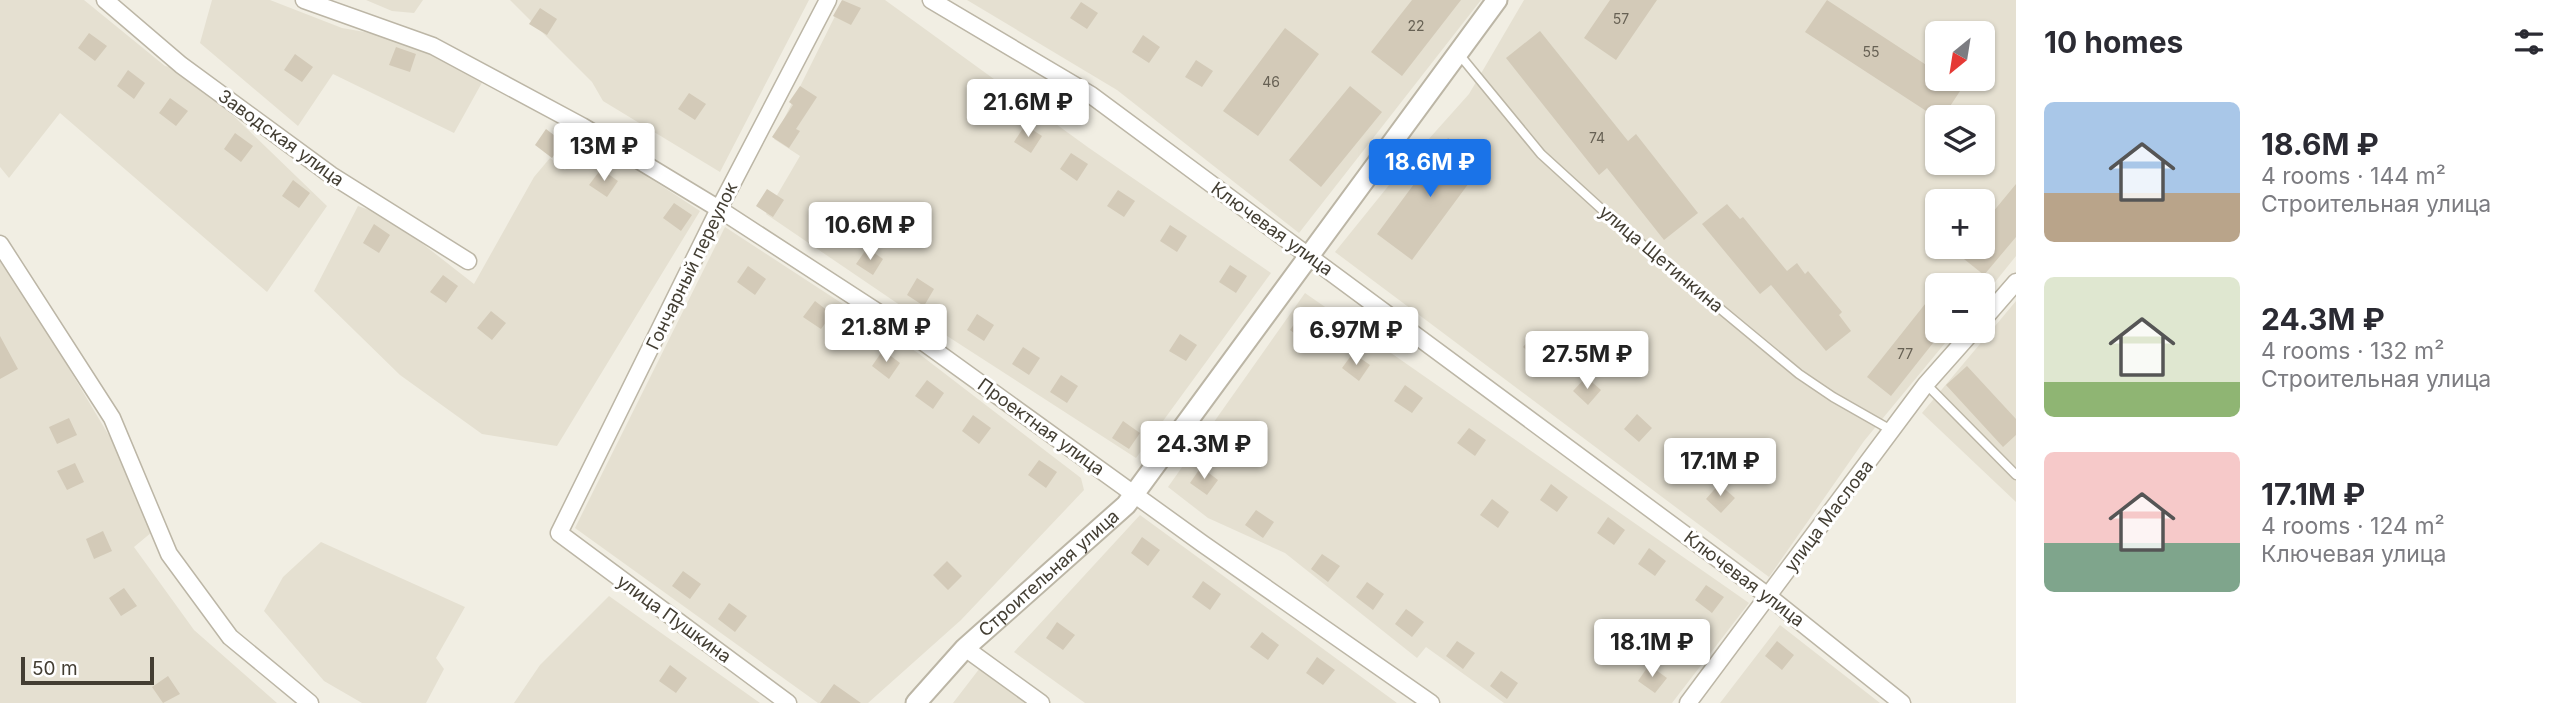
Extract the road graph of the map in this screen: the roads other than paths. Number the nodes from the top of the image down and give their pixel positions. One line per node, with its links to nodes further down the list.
1 (105, 0): 10 (street, Заводская улица)
2 (304, 0): 7 (street, Проектная улица)
3 (828, 0): 7 (street, Гончарный переулок)
4 (931, 0): 9 (street, Ключевая улица)
5 (1497, 0): 6 (street, Строительная улица)
6 (1458, 53): 9 (street, Строительная улица); 15 (lane, улица Щетинкина)
7 (719, 209): 17 (street, Проектная улица); 18 (street, Гончарный переулок)
8 (0, 244): 21 (street)
9 (1308, 255): 17 (street, Строительная улица); 19 (street, Ключевая улица)
10 (468, 261)
11 (2016, 282): 12 (street)
12 (1995, 306)
13 (1962, 343): 14 (street, улица Маслова)
14 (1926, 384): 15 (street, улица Маслова); 16 (lane)
15 (1893, 431): 19 (street, улица Маслова)
16 (2016, 475)
17 (1134, 494): 20 (street, Строительная улица); 25 (street, Проектная улица)
18 (559, 533): 22 (street, улица Пушкина)
19 (1768, 596): 26 (street, улица Маслова); 27 (street, Ключевая улица)
20 (965, 648): 23 (street, Строительная улица); 24 (street)
21 (310, 703)
22 (789, 703)
23 (916, 703)
24 (1041, 703)
25 (1431, 703)
26 (1688, 703)
27 (1902, 703)

